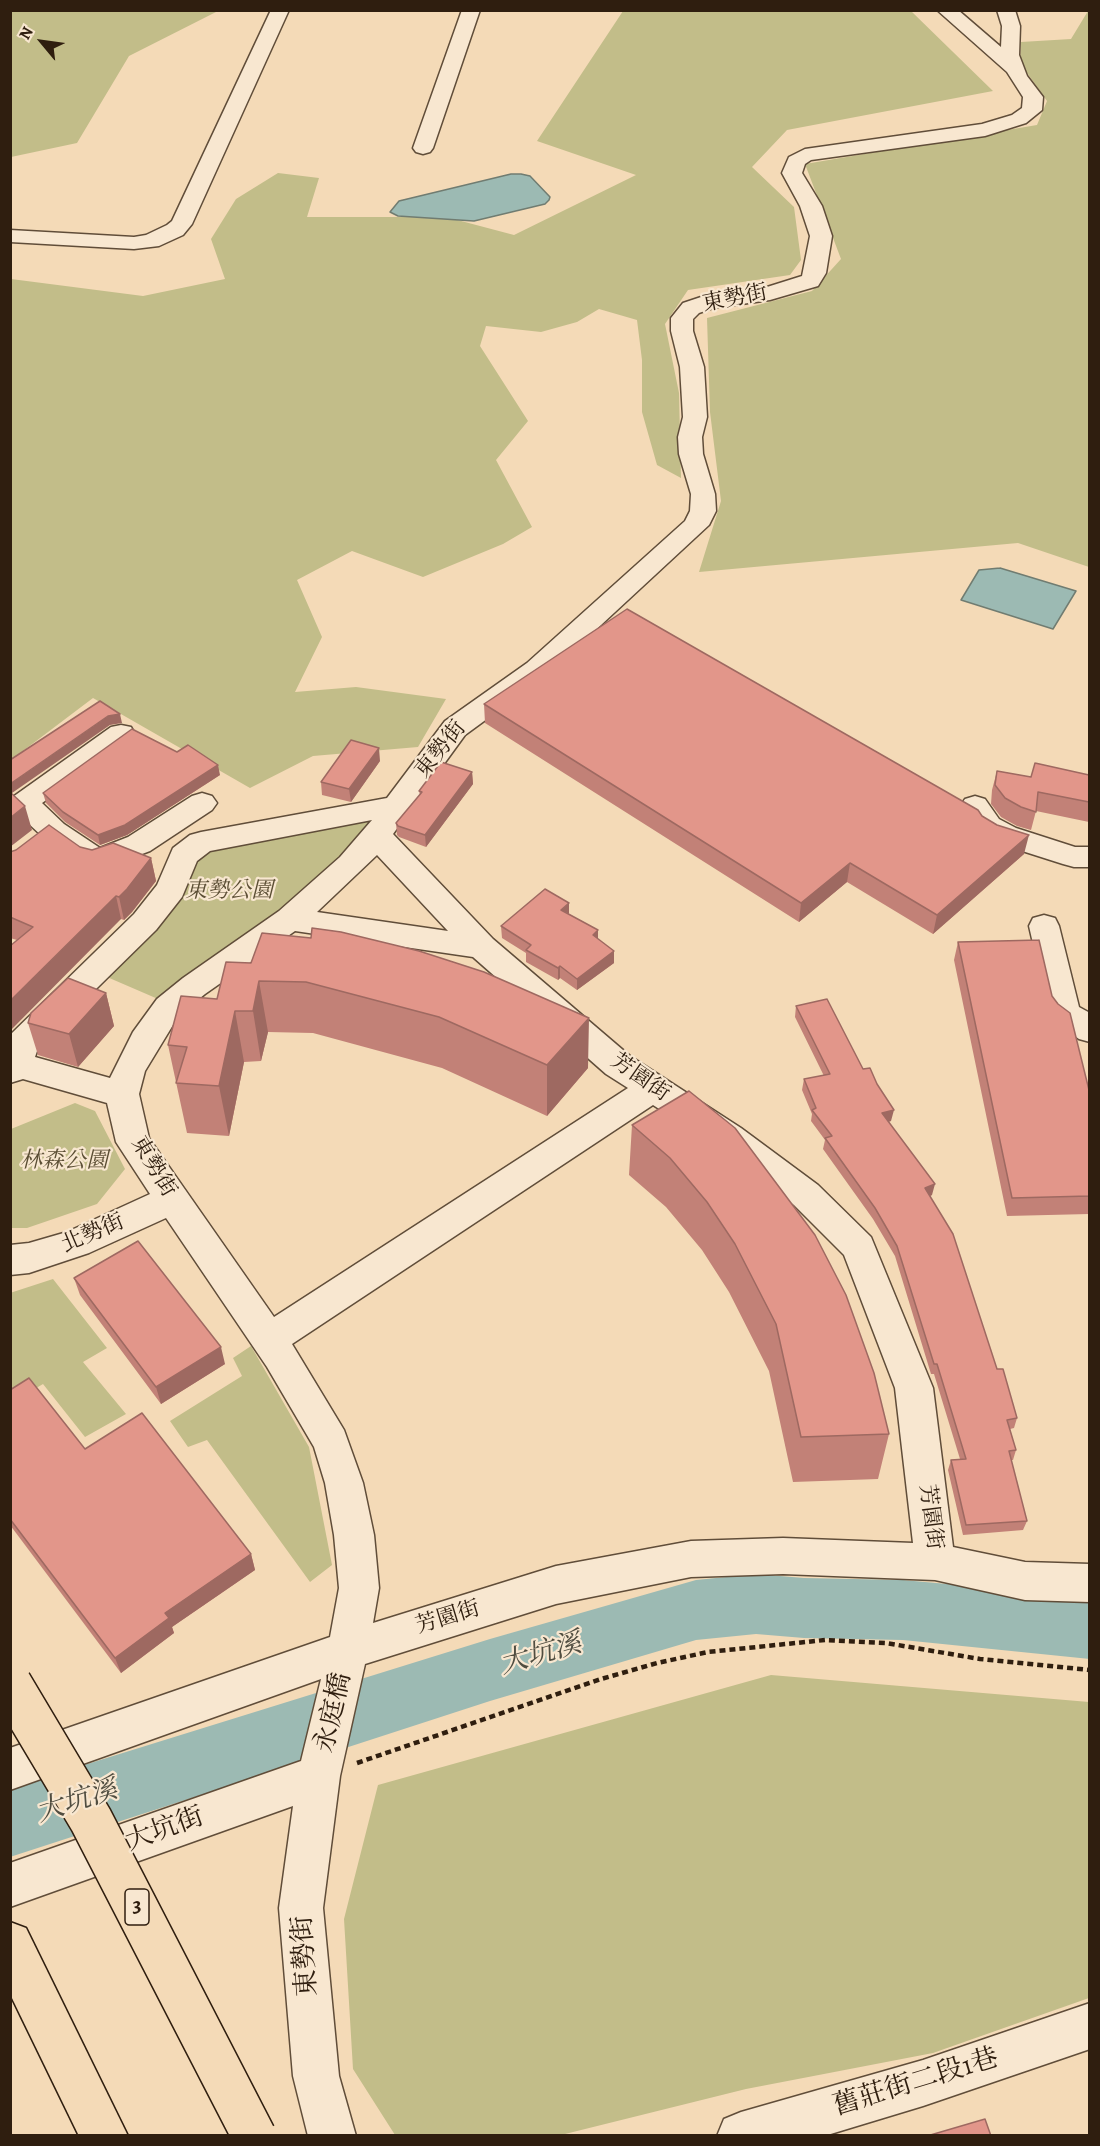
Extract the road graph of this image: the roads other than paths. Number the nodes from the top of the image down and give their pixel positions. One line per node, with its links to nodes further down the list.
1 (280, 10): 7 (street)
2 (471, 10): 6 (street)
3 (946, 10): 5 (street)
4 (1006, 10): 5 (street, 東勢街)
5 (1015, 69): 10 (street, 東勢街)
6 (423, 148)
7 (10, 236)
8 (121, 734): 12 (street)
9 (202, 803): 12 (street)
10 (396, 806): 13 (street, 東勢街); 20 (street)
11 (975, 806): 15 (street)
12 (54, 831): 14 (street)
13 (377, 836): 16 (street, 東勢街); 18 (street, 芳園街)
14 (28, 851)
15 (1089, 857)
16 (290, 919): 18 (street); 22 (street, 東勢街)
17 (1044, 926): 19 (street)
18 (482, 947): 21 (street, 芳園街)
19 (1089, 1030)
20 (14, 1061): 22 (street)
21 (653, 1088): 25 (street); 26 (street, 芳園街)
22 (122, 1094): 23 (street, 東勢街)
23 (172, 1199): 24 (street, 北勢街); 25 (street, 東勢街)
24 (10, 1260)
25 (268, 1340): 28 (street, 東勢街)
26 (935, 1562): 27 (street); 28 (street, 芳園街)
27 (1089, 1583)
28 (348, 1650): 30 (street, 芳園街); 31 (street, 永庭橋)
29 (10, 1684): 36 (highway, 3, bridge)
30 (15, 1768)
31 (319, 1776): 32 (street, 大坑街); 37 (street, 東勢街)
32 (10, 1886)
33 (10, 1944): 35 (highway)
34 (1089, 2026): 38 (street, 舊莊街二段1巷)
35 (104, 2136)
36 (254, 2136)
37 (332, 2136)
38 (741, 2136)

